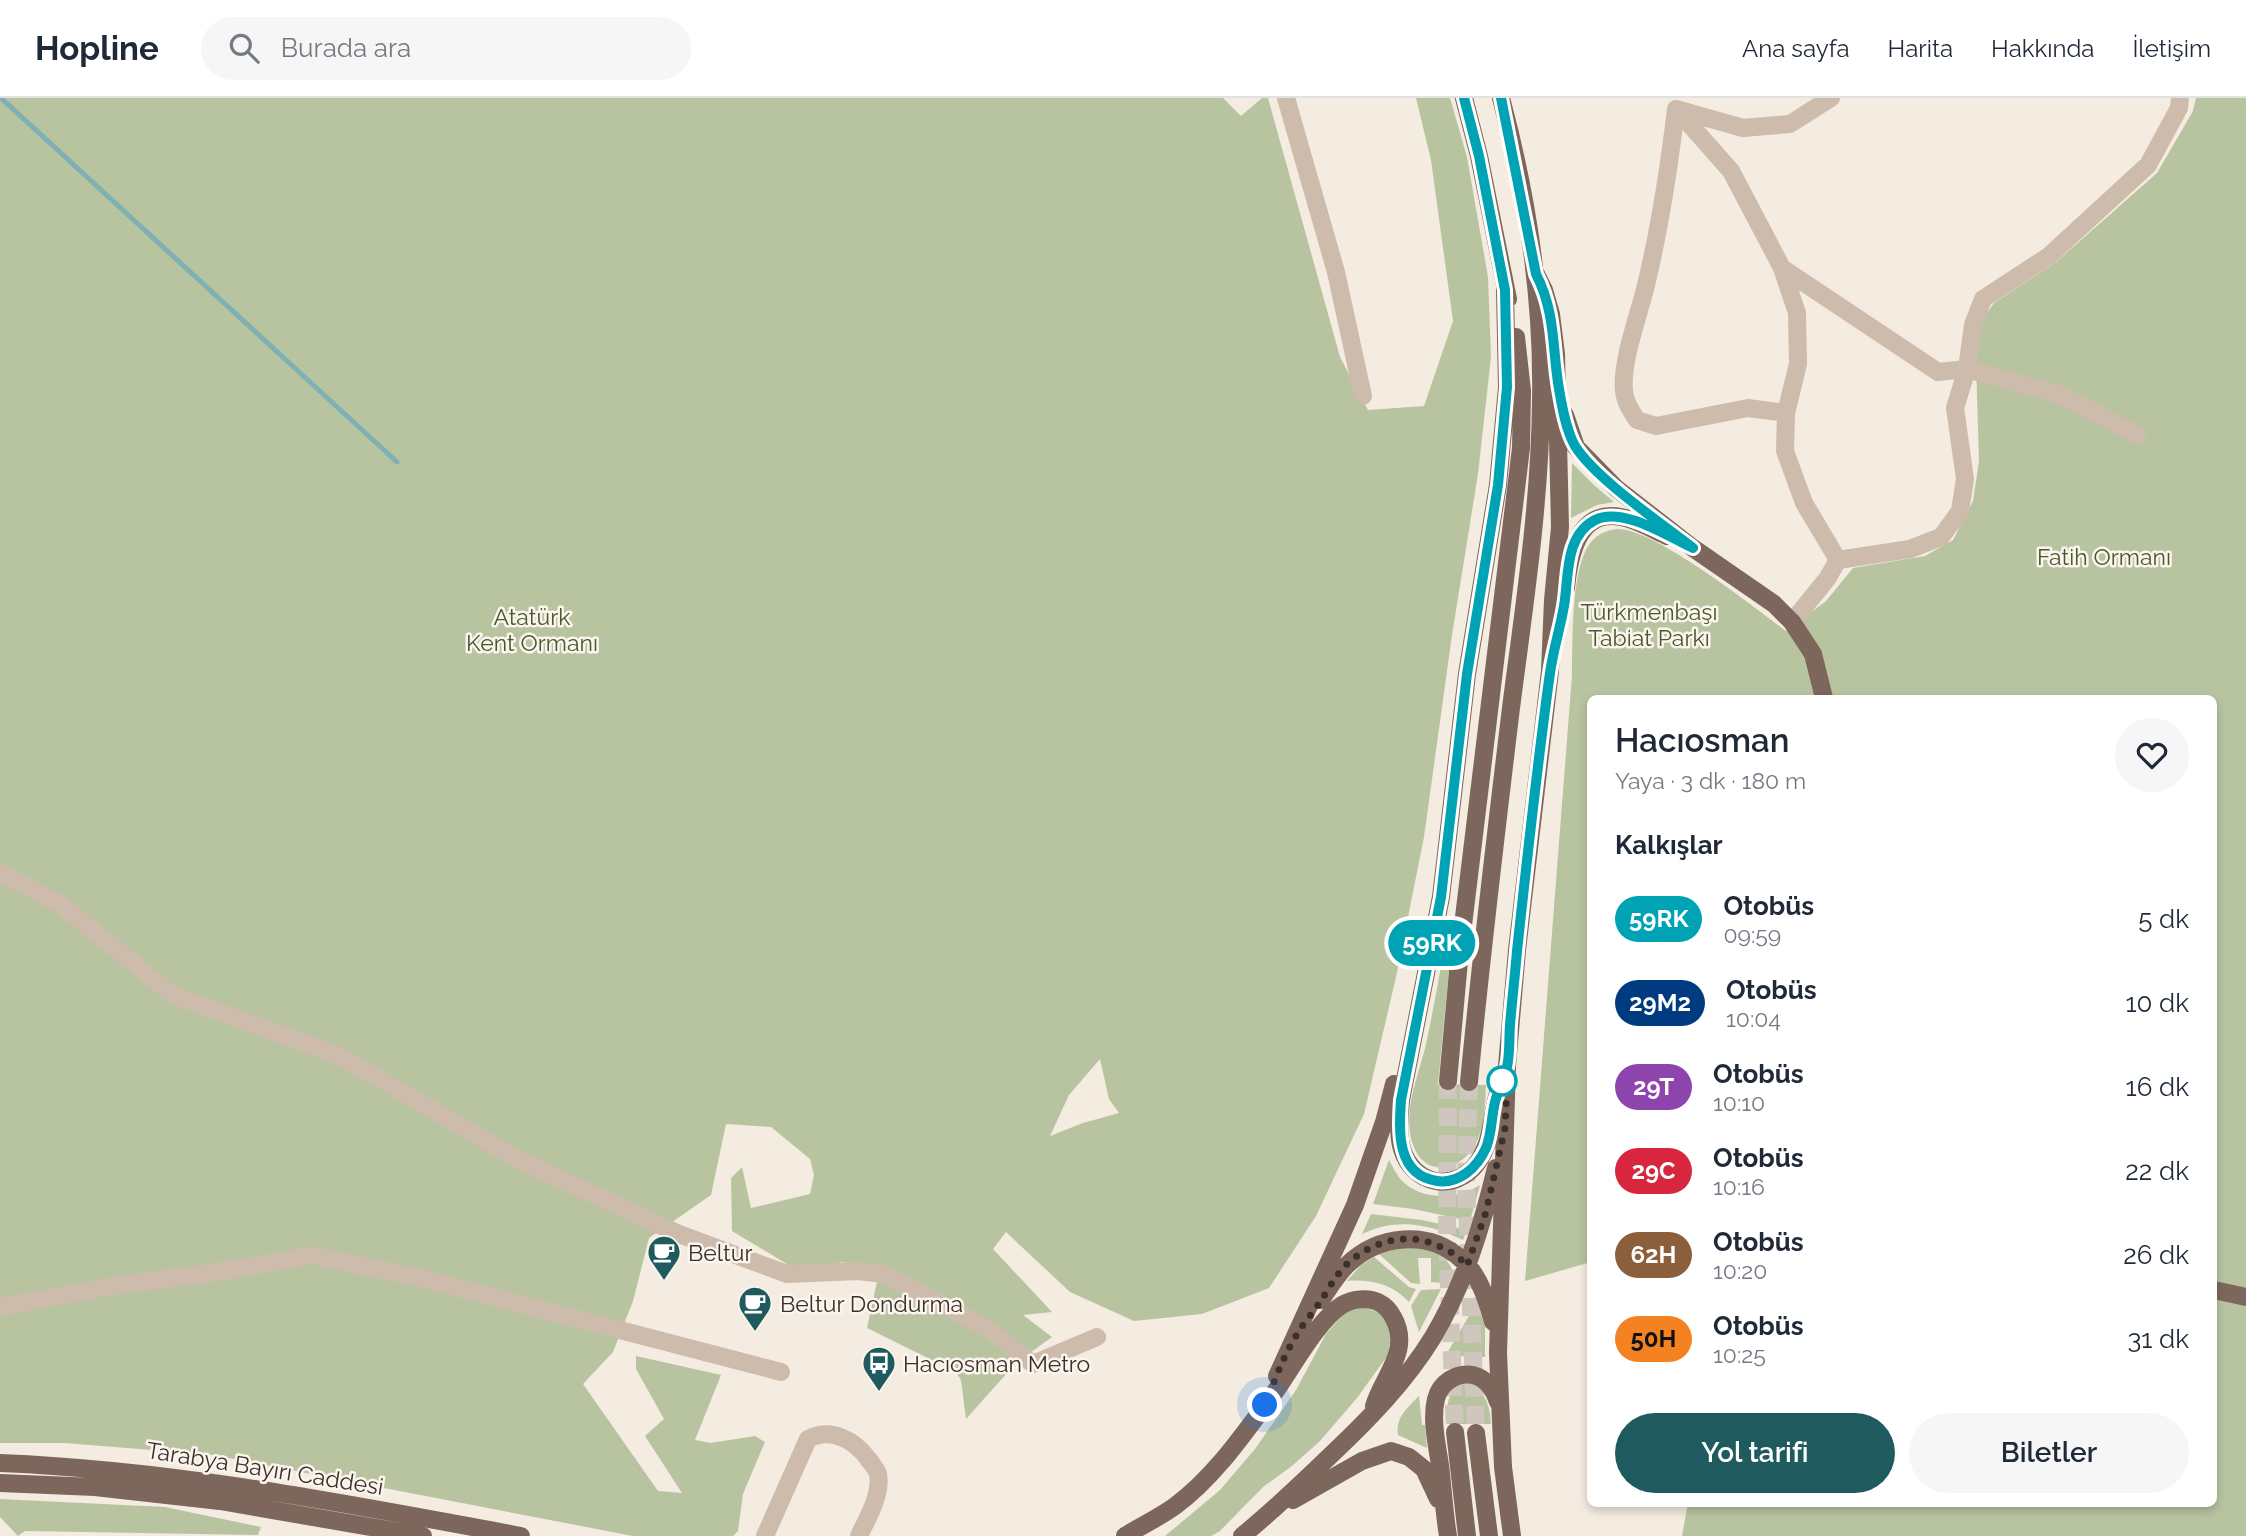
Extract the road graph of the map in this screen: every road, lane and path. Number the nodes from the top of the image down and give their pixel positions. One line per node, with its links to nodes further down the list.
1 (1286, 98): 12 (street)
2 (1464, 98): 9 (main road)
3 (1501, 98): 8 (main road)
4 (1831, 98): 6 (street)
5 (2180, 98): 10 (street)
6 (1674, 104): 7 (street); 13 (street)
7 (1782, 268): 10 (street); 13 (street)
8 (1536, 274): 11 (main road); 24 (main road)
9 (1505, 290): 21 (main road); 23 (main road)
10 (1967, 369): 14 (street); 16 (street)
11 (1558, 388): 15 (main road); 18 (main road)
12 (1363, 396)
13 (1786, 413): 16 (street)
14 (2137, 435)
15 (1693, 548): 17 (main road); 18 (main road)
16 (1838, 560): 17 (street)
17 (1792, 622): 19 (main road)
18 (1550, 671): 22 (main road)
19 (1823, 695)
20 (0, 873): 31 (street)
21 (1414, 1028): 22 (main road); 30 (main road)
22 (1507, 1066): 25 (main road)
23 (1448, 1081)
24 (1469, 1082)
25 (1505, 1128): 26 (main road); 32 (main road)
26 (1467, 1266): 30 (main road); 32 (main road); 36 (main road)
27 (2217, 1291): 28 (main road)
28 (2246, 1297)
29 (0, 1307): 33 (street)
30 (1296, 1334): 34 (main road)
31 (1097, 1337)
32 (1498, 1353): 35 (main road)
33 (781, 1372)
34 (1265, 1405): 36 (main road); 41 (main road)
35 (1500, 1409): 43 (main road); 54 (main road)
36 (1371, 1416): 42 (main road)
37 (1455, 1432): 52 (main road)
38 (1476, 1433): 53 (main road)
39 (0, 1463): 45 (main road, Tarabya Bayırı Caddesi)
40 (0, 1483): 44 (main road, Tarabya Bayırı Caddesi)
41 (1175, 1506): 48 (main road); 49 (main road)
42 (1278, 1507): 43 (main road); 50 (main road)
43 (1444, 1512): 51 (main road)
44 (423, 1536)
45 (521, 1536)
46 (765, 1536): 47 (street)
47 (859, 1536)
48 (1125, 1536)
49 (1147, 1536)
50 (1242, 1536)
51 (1448, 1536)
52 (1466, 1536)
53 (1489, 1536)
54 (1512, 1536)

